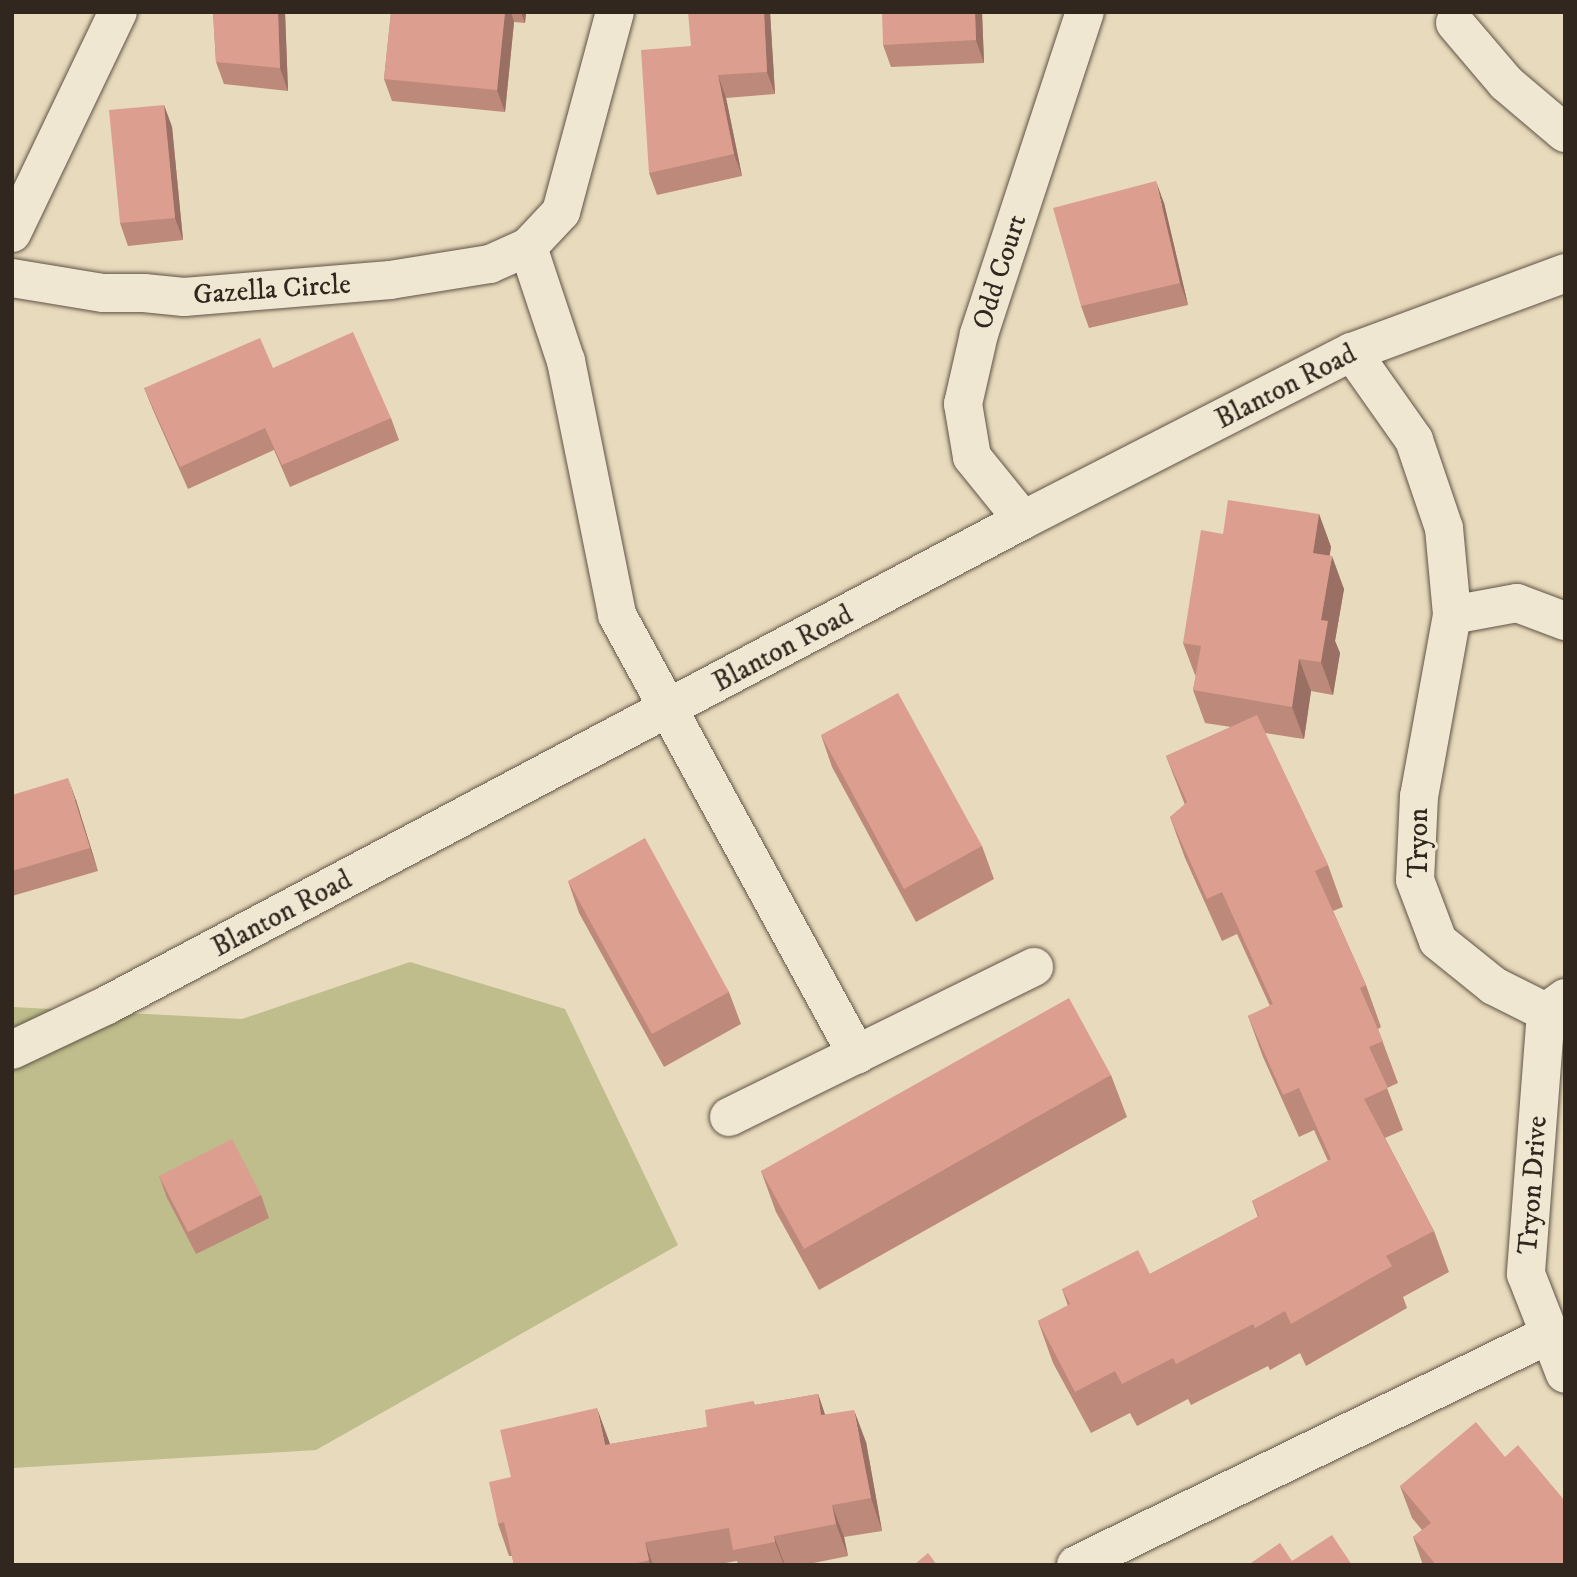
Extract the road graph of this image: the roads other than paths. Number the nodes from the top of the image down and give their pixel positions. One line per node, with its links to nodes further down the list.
1 (118, 12): 6 (street)
2 (615, 12): 7 (street, Gazella Circle)
3 (1085, 12): 11 (street, Odd Court)
4 (1449, 16): 5 (street)
5 (1565, 133)
6 (12, 233)
7 (528, 247): 9 (street, Gazella Circle); 14 (street)
8 (1565, 273): 10 (street, Blanton Road)
9 (12, 278)
10 (1352, 352): 11 (street, Blanton Road); 12 (street)
11 (1023, 520): 14 (street, Blanton Road)
12 (1452, 615): 13 (street); 16 (street, Tryon)
13 (1565, 621)
14 (667, 711): 17 (street, Blanton Road); 18 (street)
15 (1034, 967): 18 (street)
16 (1555, 1005): 20 (street, Tryon Drive)
17 (12, 1050)
18 (857, 1055): 19 (street)
19 (729, 1117)
20 (1548, 1335): 21 (street, Tryon Drive); 22 (street)
21 (1565, 1374)
22 (1076, 1565)

